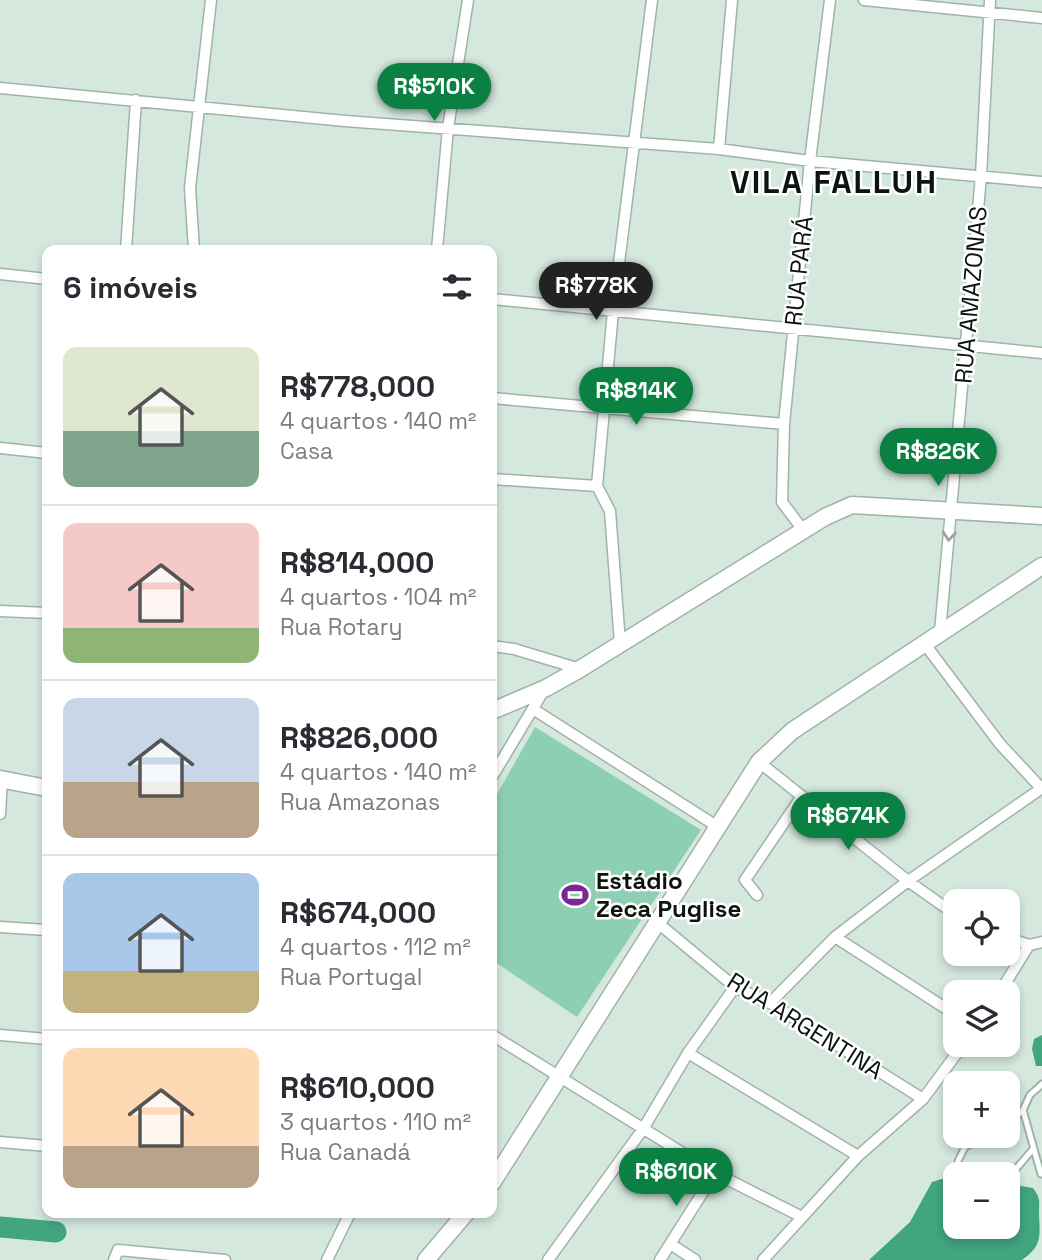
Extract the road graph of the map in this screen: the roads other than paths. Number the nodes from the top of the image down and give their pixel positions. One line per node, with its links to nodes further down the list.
1 (211, 0): 12 (street)
2 (468, 0): 13 (street)
3 (652, 0): 14 (street)
4 (733, 0): 15 (street)
5 (864, 0): 8 (street)
6 (990, 0): 8 (street, RUA AMAZONAS)
7 (830, 3): 16 (street, RUA PARÁ)
8 (989, 12): 9 (street); 17 (street, RUA AMAZONAS)
9 (1042, 18)
10 (0, 88): 11 (street)
11 (136, 100): 12 (street); 19 (street)
12 (201, 106): 13 (street); 20 (street)
13 (448, 128): 14 (street); 21 (street)
14 (634, 144): 15 (street); 25 (street)
15 (719, 149): 16 (street)
16 (810, 161): 17 (street); 26 (street, RUA PARÁ)
17 (981, 176): 18 (street); 27 (street, RUA AMAZONAS)
18 (1042, 182)
19 (126, 245)
20 (194, 245)
21 (437, 245)
22 (0, 274): 23 (street)
23 (42, 278)
24 (497, 299): 25 (street)
25 (613, 311): 26 (street); 30 (street)
26 (793, 329): 27 (street); 31 (street, RUA PARÁ)
27 (966, 346): 28 (street); 36 (street, RUA AMAZONAS)
28 (1042, 353)
29 (497, 398): 30 (street)
30 (602, 409): 31 (street); 35 (street)
31 (784, 424): 38 (street, RUA PARÁ)
32 (0, 448): 33 (street)
33 (42, 452)
34 (497, 479): 35 (street)
35 (597, 486): 43 (street)
36 (951, 511): 37 (main road); 38 (main road); 42 (street, RUA AMAZONAS, one-way to 42)
37 (1042, 516)
38 (803, 530): 43 (main road)
39 (1042, 566): 42 (main road)
40 (0, 611): 41 (street)
41 (42, 612)
42 (940, 632): 44 (main road)
43 (620, 643): 46 (main road)
44 (924, 643): 50 (main road); 54 (street)
45 (497, 647): 46 (street)
46 (580, 668): 47 (main road)
47 (546, 688): 48 (street); 49 (main road)
48 (533, 709): 51 (street); 57 (street)
49 (497, 711)
50 (759, 762): 55 (street); 57 (main road)
51 (497, 769)
52 (1, 779): 53 (main road); 56 (street)
53 (42, 787)
54 (1042, 788): 58 (street)
55 (802, 796): 58 (street); 59 (street)
56 (0, 814)
57 (718, 827): 61 (main road)
58 (908, 881): 60 (street); 64 (street)
59 (757, 895)
60 (943, 906)
61 (658, 923): 69 (street, RUA ARGENTINA); 77 (main road)
62 (0, 927): 63 (street)
63 (42, 930)
64 (835, 937): 70 (street); 71 (street)
65 (1020, 942): 67 (street)
66 (1042, 942): 67 (street)
67 (1029, 945): 68 (street)
68 (1007, 980)
69 (735, 987): 70 (street, RUA ARGENTINA); 75 (street)
70 (770, 1003): 79 (street, RUA ARGENTINA)
71 (943, 1007)
72 (0, 1035): 74 (street)
73 (497, 1038): 77 (street)
74 (42, 1039)
75 (688, 1053): 82 (street); 87 (street)
76 (954, 1057): 79 (street)
77 (558, 1079): 82 (street); 92 (main road)
78 (1042, 1084): 80 (lane)
79 (923, 1099): 87 (street)
80 (1023, 1110): 81 (lane); 86 (lane)
81 (1020, 1113)
82 (643, 1129): 90 (street); 102 (street)
83 (0, 1142): 84 (street)
84 (42, 1146)
85 (964, 1148): 88 (lane)
86 (1033, 1149): 89 (lane); 91 (lane)
87 (858, 1156): 93 (street)
88 (958, 1161)
89 (1020, 1164)
90 (715, 1173): 93 (street); 96 (street)
91 (1041, 1174)
92 (497, 1175)
93 (802, 1217): 105 (street)
94 (347, 1218): 100 (street)
95 (462, 1218): 101 (main road)
96 (672, 1245): 103 (street); 104 (street)
97 (209, 1259): 98 (street); 99 (street)
98 (114, 1260)
99 (225, 1260)
100 (327, 1260)
101 (426, 1260)
102 (548, 1260)
103 (660, 1260)
104 (695, 1260)
105 (763, 1260)

